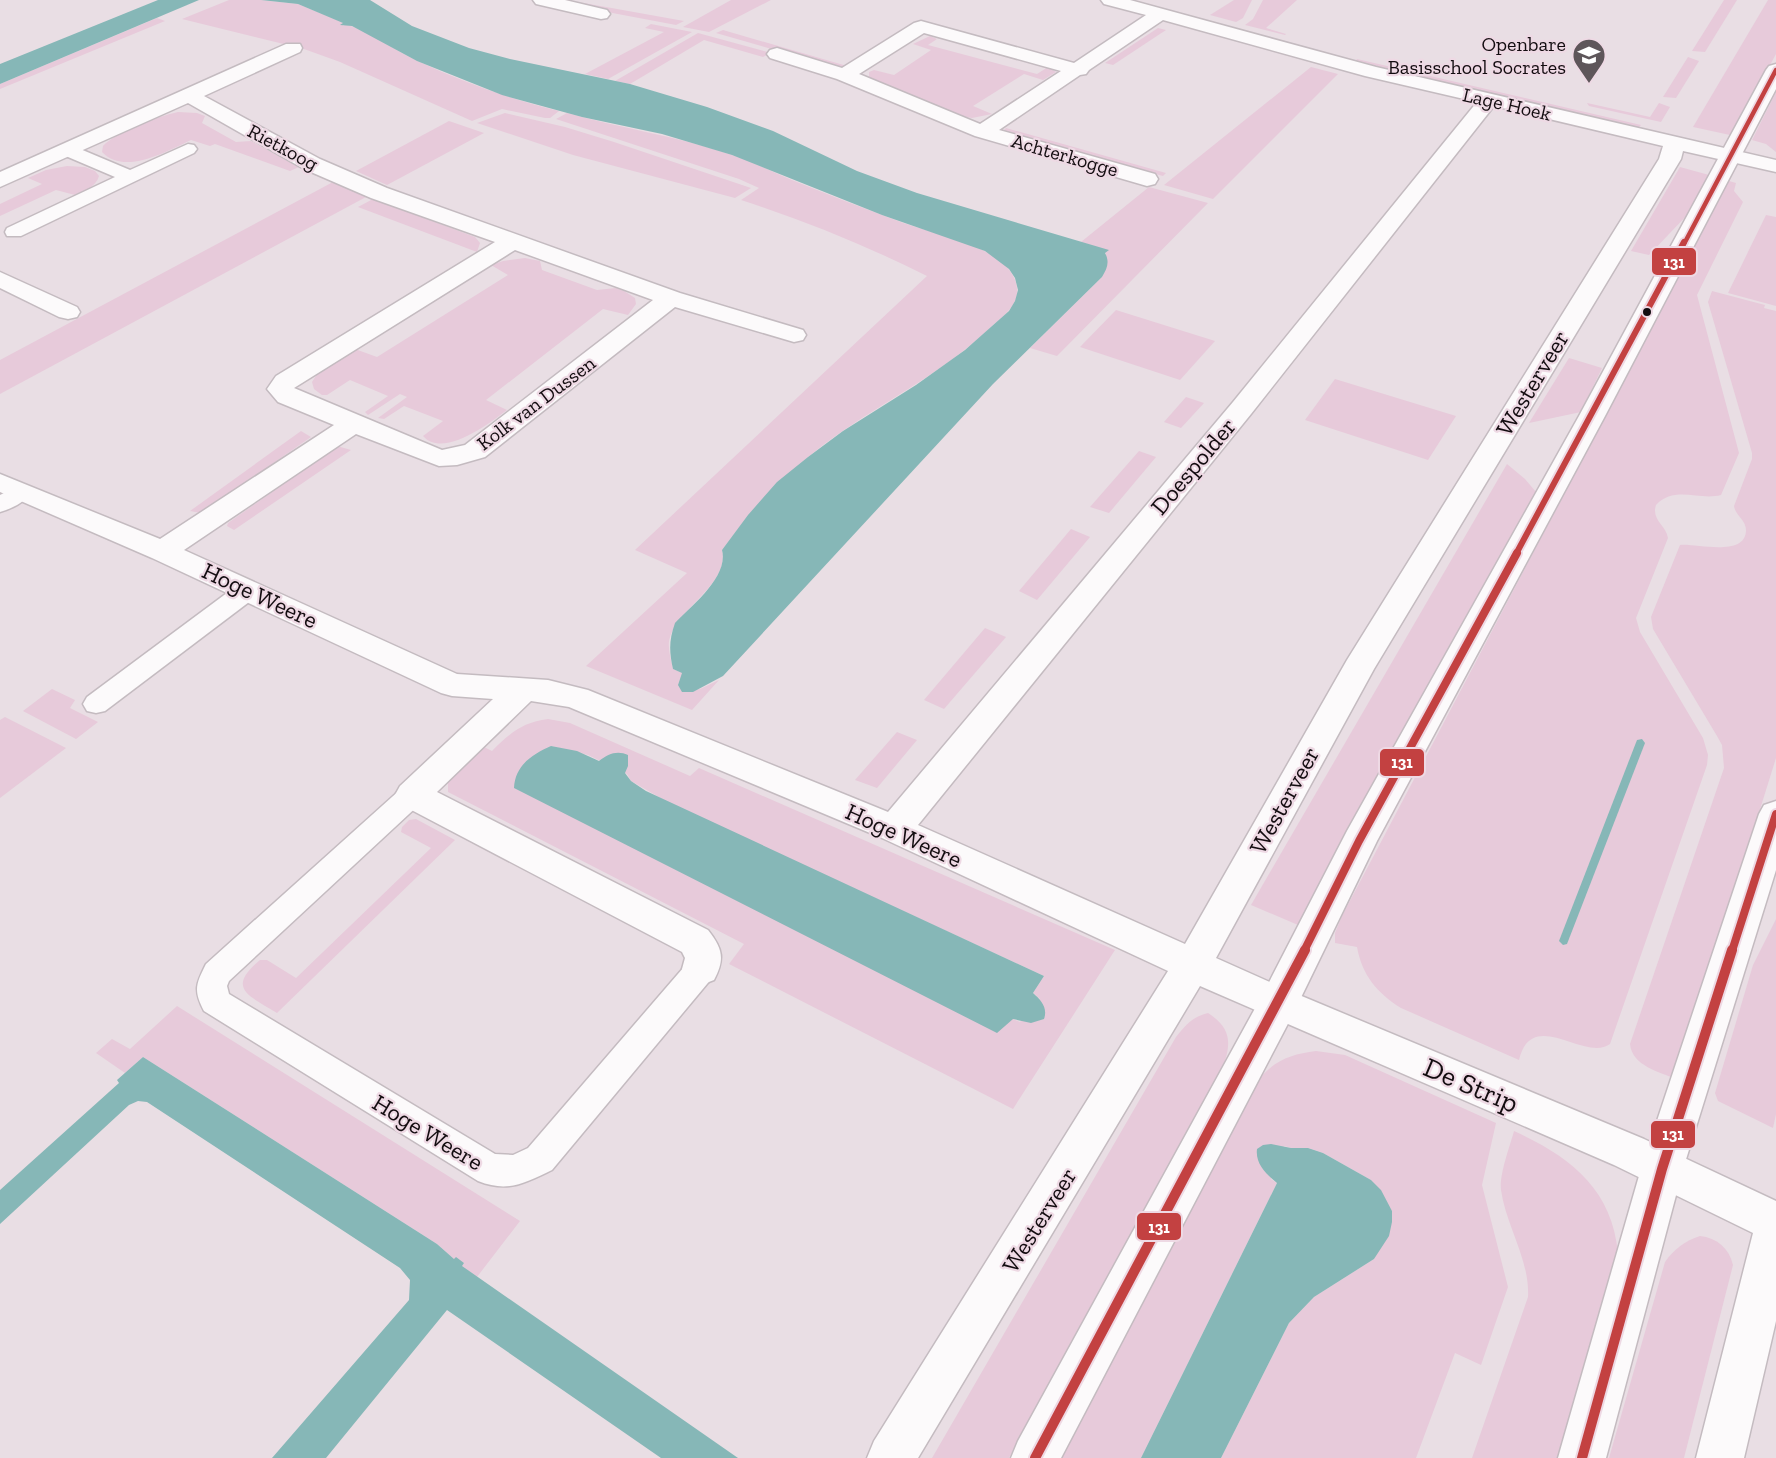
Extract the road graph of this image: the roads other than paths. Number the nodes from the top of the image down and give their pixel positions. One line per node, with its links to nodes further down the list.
1 (1110, 0): 4 (street, Lage Hoek)
2 (556, 2): 3 (street)
3 (601, 14)
4 (1160, 14): 7 (street, Achterkogge); 11 (street, Lage Hoek)
5 (293, 48): 10 (street)
6 (777, 54): 9 (street, Achterkogge)
7 (1079, 70): 9 (street); 12 (street, Achterkogge)
8 (1776, 70): 16 (street)
9 (844, 75): 12 (street, Achterkogge)
10 (190, 96): 15 (street); 22 (street, Rietkoog)
11 (1489, 100): 13 (street, Lage Hoek); 35 (street, Doespolder)
12 (982, 132): 19 (street, Achterkogge)
13 (1675, 142): 16 (street, Lage Hoek); 36 (street, Westerveer)
14 (188, 149): 18 (lane)
15 (68, 150): 18 (lane); 20 (street)
16 (1732, 155): 17 (street, Lage Hoek); 38 (street)
17 (1776, 166)
18 (131, 177): 21 (lane)
19 (1147, 179)
20 (0, 180)
21 (14, 232)
22 (513, 241): 24 (street); 27 (street, Kolk van Dussen)
23 (0, 279): 25 (street)
24 (671, 298): 26 (street); 27 (street, Kolk van Dussen)
25 (68, 312)
26 (794, 335)
27 (353, 424): 29 (street)
28 (7, 493): 29 (street, Hoge Weere)
29 (162, 551): 30 (street, Hoge Weere)
30 (248, 590): 31 (street, Hoge Weere); 32 (lane)
31 (523, 690): 33 (street, Hoge Weere); 35 (street, Hoge Weere)
32 (96, 704)
33 (412, 795): 37 (street, Hoge Weere); 37 (lane, Hoge Weere)
34 (1776, 814): 39 (street)
35 (894, 829): 36 (street, Hoge Weere)
36 (1193, 964): 38 (street, Hoge Weere); 42 (street, Westerveer)
37 (701, 969)
38 (1278, 1004): 39 (street, De Strip); 43 (street)
39 (1662, 1168): 40 (street, De Strip); 44 (street)
40 (1776, 1222)
41 (1776, 1228): 45 (street)
42 (891, 1458)
43 (1035, 1458)
44 (1582, 1458)
45 (1720, 1458)

